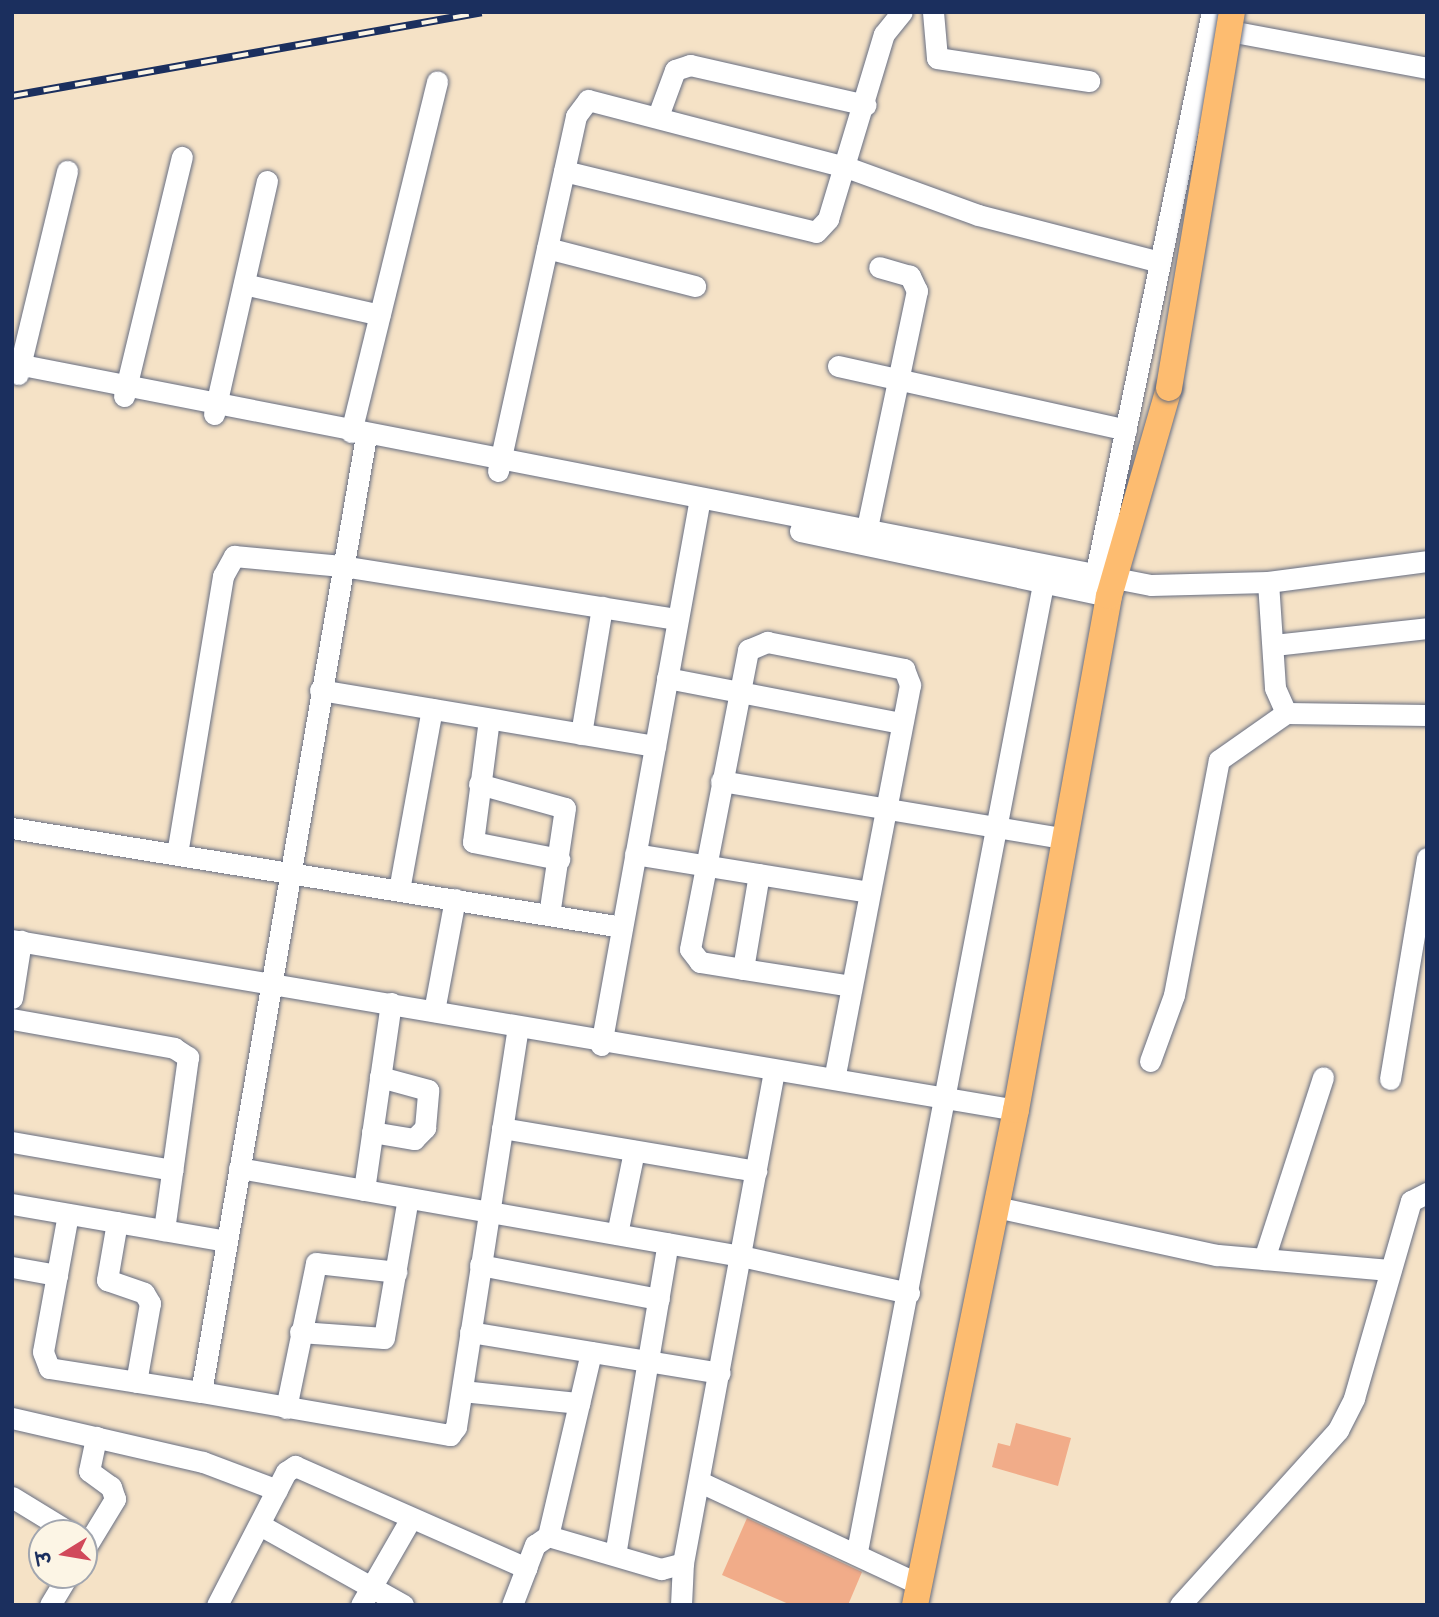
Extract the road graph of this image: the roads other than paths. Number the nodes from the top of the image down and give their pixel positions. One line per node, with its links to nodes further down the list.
1 (902, 12): 8 (street)
2 (933, 12): 7 (street)
3 (1232, 12): 34 (main road, bridge)
4 (1210, 20): 5 (street); 16 (street)
5 (1427, 68)
6 (437, 81): 20 (street)
7 (1089, 81)
8 (866, 104): 9 (street); 11 (street)
9 (658, 116): 11 (street); 13 (street)
10 (182, 157): 24 (street)
11 (846, 167): 13 (street); 16 (street)
12 (67, 171): 22 (street)
13 (564, 171): 15 (street)
14 (267, 181): 18 (street)
15 (547, 248): 19 (street); 28 (street)
16 (1160, 262): 26 (street)
17 (879, 267): 23 (street)
18 (243, 284): 20 (street); 25 (street)
19 (695, 286)
20 (380, 314): 27 (street)
21 (838, 366): 23 (street)
22 (16, 368): 24 (street)
23 (898, 379): 26 (street); 30 (street)
24 (126, 391): 25 (street)
25 (215, 409): 27 (street)
26 (1126, 430): 34 (street)
27 (360, 438): 28 (street); 32 (street)
28 (499, 465): 29 (street)
29 (699, 504): 30 (street); 37 (street)
30 (865, 536): 33 (street); 34 (street)
31 (1427, 561): 35 (street)
32 (342, 566): 36 (street); 41 (street); 57 (street)
33 (1044, 579): 34 (street); 54 (street)
34 (1107, 582): 35 (street); 55 (main road)
35 (1268, 582): 39 (street)
36 (601, 607): 37 (street); 48 (street)
37 (677, 619): 40 (street)
38 (1427, 628): 39 (street)
39 (1274, 645): 44 (street)
40 (667, 678): 42 (street); 49 (street)
41 (320, 690): 43 (street); 61 (street)
42 (737, 692): 47 (street); 47 (street); 50 (street)
43 (432, 709): 46 (street); 63 (street)
44 (1286, 713): 45 (street); 78 (street)
45 (1427, 715)
46 (489, 719): 48 (street); 51 (street)
47 (901, 723): 52 (street)
48 (580, 734): 49 (street)
49 (654, 747): 56 (street)
50 (721, 781): 52 (street); 60 (street)
51 (479, 784): 59 (street); 59 (street)
52 (885, 810): 54 (street); 64 (street)
53 (12, 828): 57 (street)
54 (997, 830): 55 (street); 84 (street)
55 (1066, 839): 85 (main road)
56 (635, 853): 60 (street); 67 (street)
57 (177, 854): 61 (street)
58 (1427, 858): 83 (street)
59 (559, 859): 66 (street)
60 (705, 865): 62 (street); 69 (street)
61 (286, 872): 63 (street); 70 (street)
62 (759, 874): 64 (street); 69 (street)
63 (400, 890): 65 (street)
64 (869, 892): 71 (street)
65 (455, 899): 66 (street); 74 (street)
66 (550, 915): 67 (street)
67 (622, 927): 77 (street)
68 (17, 940): 70 (street); 72 (street)
69 (743, 969): 71 (street)
70 (271, 984): 73 (street); 90 (street)
71 (851, 986): 82 (street)
72 (12, 998)
73 (391, 1003): 74 (street); 80 (street)
74 (434, 1011): 76 (street)
75 (12, 1019): 91 (street)
76 (519, 1028): 77 (street); 86 (street)
77 (601, 1045): 79 (street)
78 (1150, 1061)
79 (774, 1072): 82 (street); 92 (street)
80 (380, 1077): 87 (street); 87 (street)
81 (1323, 1077): 106 (street)
82 (834, 1078): 84 (street)
83 (1390, 1079)
84 (947, 1099): 85 (street); 112 (street)
85 (1016, 1110): 97 (main road)
86 (502, 1128): 89 (street); 98 (street)
87 (372, 1132): 93 (street)
88 (12, 1142): 91 (street)
89 (635, 1151): 92 (street); 102 (street)
90 (239, 1168): 93 (street); 103 (street)
91 (173, 1170): 101 (street)
92 (756, 1171): 105 (street)
93 (364, 1190): 95 (street)
94 (1427, 1193): 109 (street)
95 (408, 1198): 98 (street); 110 (street)
96 (12, 1204): 99 (street)
97 (996, 1207): 106 (street); 139 (main road)
98 (488, 1211): 102 (street); 107 (street)
99 (68, 1214): 100 (street); 111 (street)
100 (117, 1222): 101 (street); 119 (street)
101 (164, 1230): 103 (street)
102 (617, 1234): 104 (street)
103 (226, 1241): 121 (street)
104 (668, 1243): 105 (street); 113 (street)
105 (741, 1256): 112 (street); 118 (street)
106 (1264, 1259): 109 (street)
107 (480, 1265): 113 (street); 115 (street)
108 (12, 1267): 111 (street)
109 (1391, 1269): 146 (street)
110 (397, 1272): 114 (street); 114 (street)
111 (57, 1275): 119 (street)
112 (909, 1293): 134 (street)
113 (659, 1299): 117 (street)
114 (300, 1332): 123 (street)
115 (470, 1332): 116 (street); 120 (street)
116 (591, 1352): 117 (street); 122 (street)
117 (648, 1361): 118 (street); 135 (street)
118 (720, 1373): 126 (street)
119 (136, 1382): 121 (street)
120 (462, 1391): 122 (street); 123 (street)
121 (201, 1392): 123 (street)
122 (579, 1403): 133 (street)
123 (286, 1409)
124 (12, 1418): 125 (street)
125 (96, 1437): 127 (street); 130 (street)
126 (700, 1482): 134 (street); 136 (street)
127 (277, 1490): 131 (street); 132 (street)
128 (12, 1497): 129 (street)
129 (46, 1519)
130 (98, 1521)
131 (409, 1522): 137 (street); 140 (street)
132 (260, 1525): 140 (street); 142 (street)
133 (548, 1536): 135 (street); 137 (street)
134 (858, 1551): 139 (street)
135 (615, 1555): 136 (street)
136 (683, 1563): 145 (street)
137 (526, 1568): 144 (street)
138 (60, 1589): 141 (street)
139 (917, 1594)
140 (366, 1596): 143 (street)
141 (50, 1605)
142 (218, 1605)
143 (403, 1605)
144 (512, 1605)
145 (681, 1605)
146 (1180, 1605)

